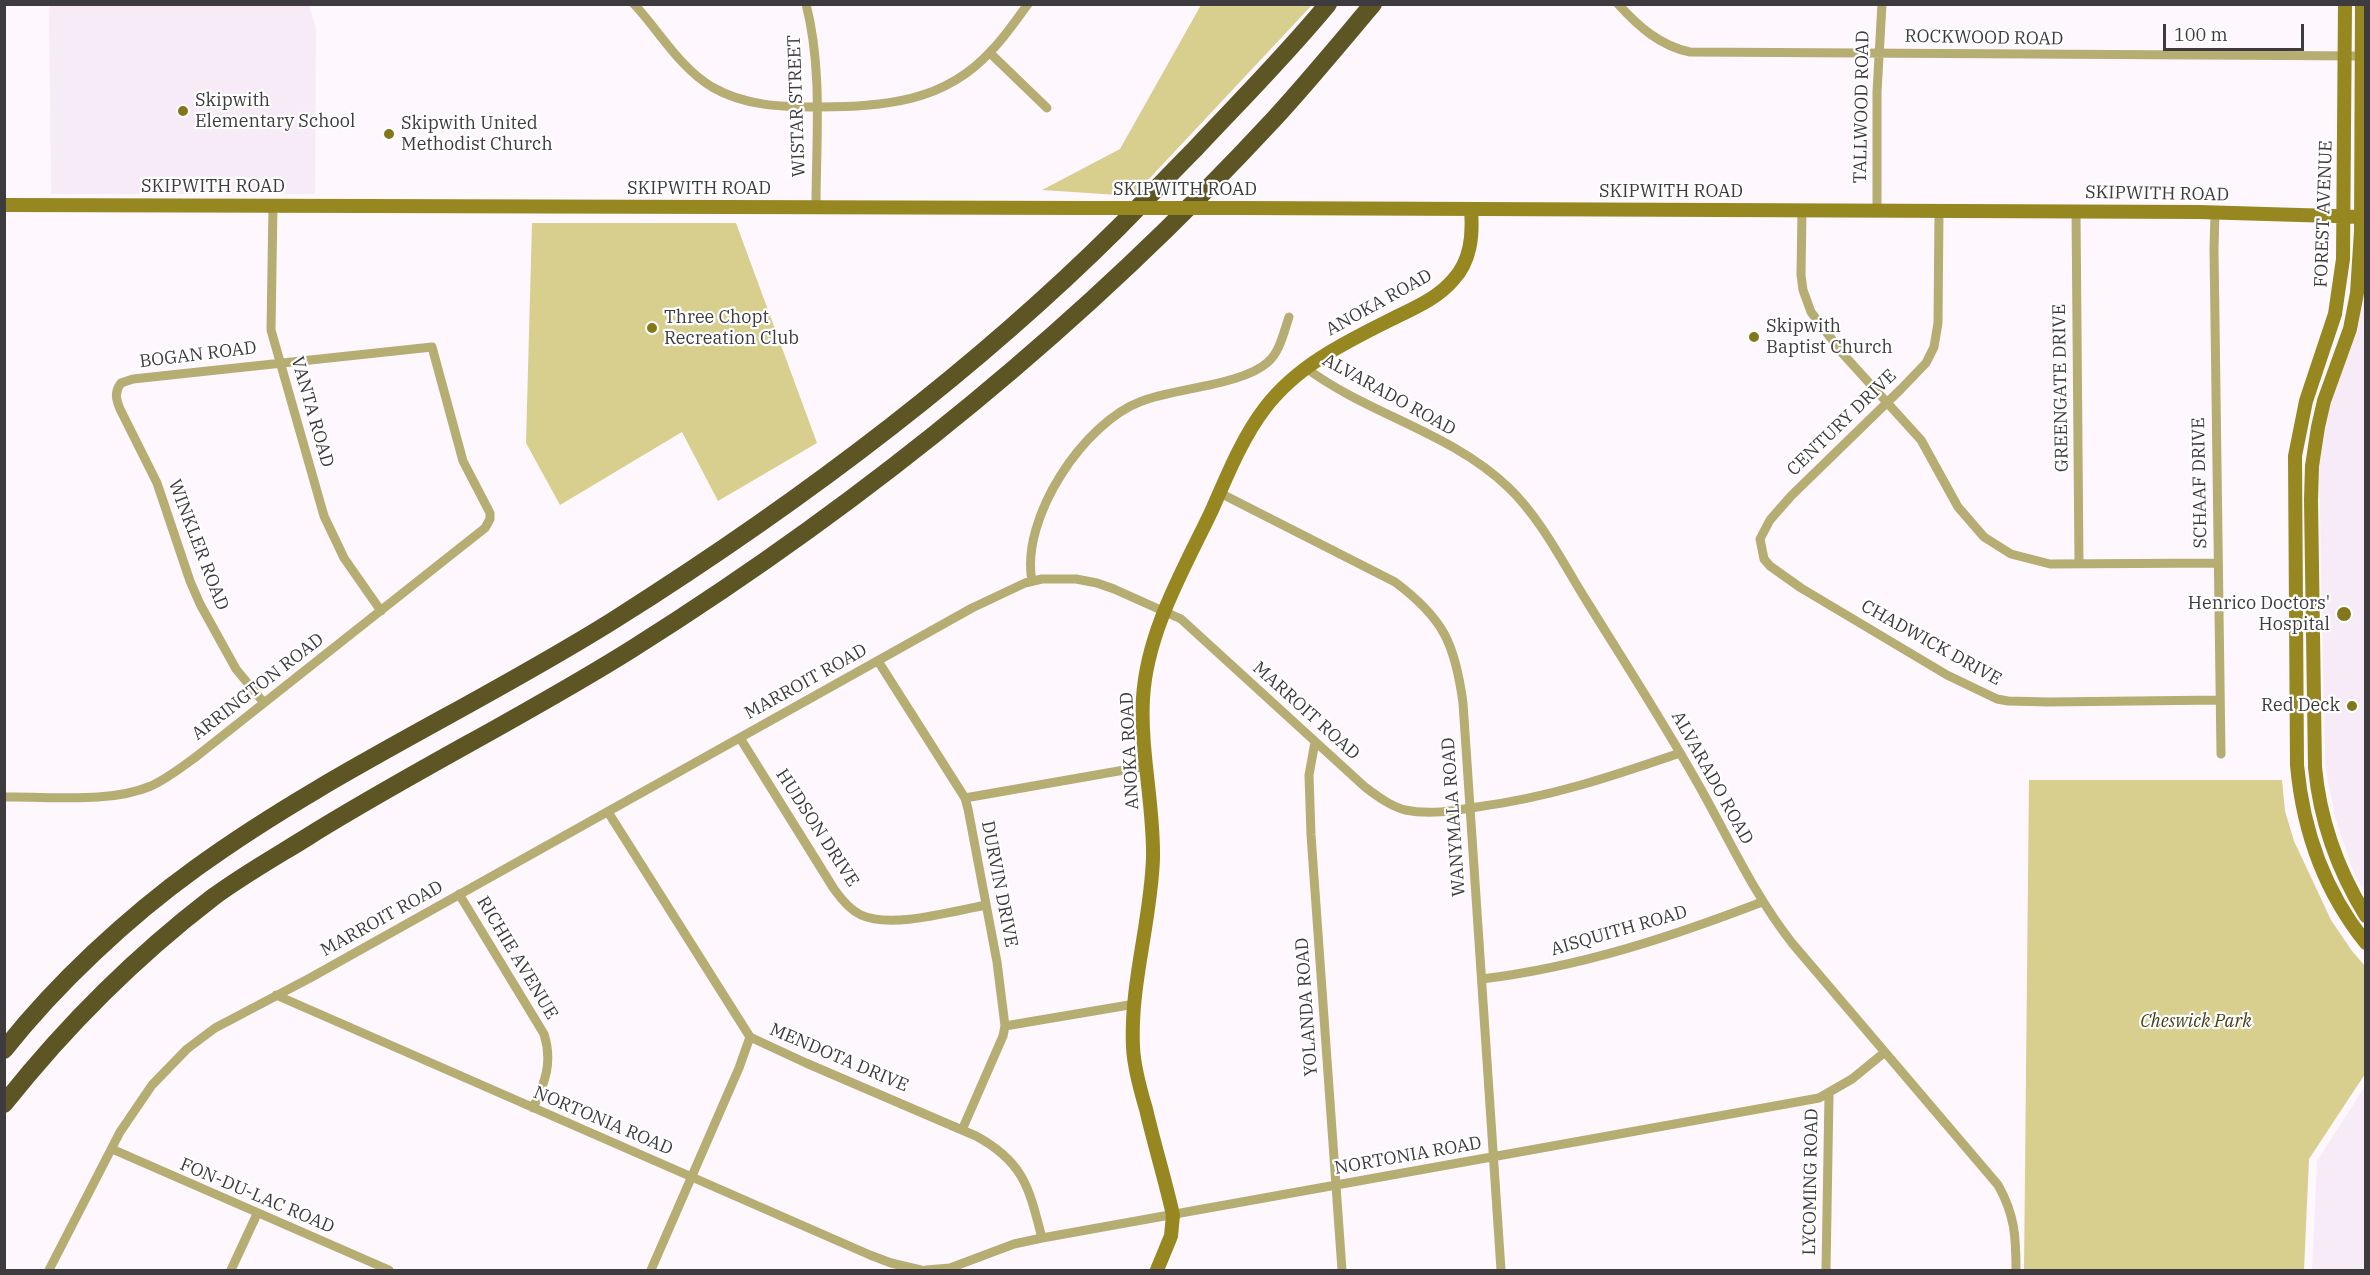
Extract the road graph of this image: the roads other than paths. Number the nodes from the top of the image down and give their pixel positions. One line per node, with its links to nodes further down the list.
1 (634, 4): 14 (street)
2 (806, 4): 14 (street, WISTAR STREET)
3 (1028, 4): 10 (street)
4 (1328, 4): 62 (highway)
5 (1373, 4): 65 (highway)
6 (1618, 4): 11 (street, ROCKWOOD ROAD)
7 (1882, 4): 11 (street, TALLWOOD ROAD)
8 (2345, 4): 12 (main road, FOREST AVENUE)
9 (2362, 4): 13 (main road, FOREST AVENUE)
10 (990, 53): 14 (street); 15 (street)
11 (1879, 53): 12 (street, ROCKWOOD ROAD); 21 (street, TALLWOOD ROAD)
12 (2345, 56): 13 (street, ROCKWOOD ROAD); 25 (main road, FOREST AVENUE)
13 (2364, 56): 26 (main road, FOREST AVENUE)
14 (816, 107): 18 (street, WISTAR STREET)
15 (1047, 108)
16 (4, 205): 17 (main road, SKIPWITH ROAD)
17 (273, 205): 18 (main road, SKIPWITH ROAD); 28 (street, VANTA ROAD)
18 (816, 207): 19 (main road, SKIPWITH ROAD, bridge)
19 (1471, 210): 20 (main road, SKIPWITH ROAD); 29 (main road, ANOKA ROAD)
20 (1802, 210): 21 (main road, SKIPWITH ROAD); 31 (street)
21 (1877, 210): 22 (main road, SKIPWITH ROAD)
22 (1939, 211): 23 (main road, SKIPWITH ROAD); 31 (street, CENTURY DRIVE)
23 (2076, 211): 24 (main road, SKIPWITH ROAD); 36 (street, GREENGATE DRIVE)
24 (2215, 213): 25 (main road, SKIPWITH ROAD); 35 (street, SCHAAF DRIVE)
25 (2344, 216): 26 (main road, SKIPWITH ROAD); 56 (main road, FOREST AVENUE)
26 (2363, 217): 55 (main road, FOREST AVENUE)
27 (1289, 317): 37 (street)
28 (280, 362): 30 (street, BOGAN ROAD); 33 (street, BOGAN ROAD); 38 (street, VANTA ROAD)
29 (1306, 368): 32 (main road, ANOKA ROAD); 45 (street, ALVARADO ROAD)
30 (116, 390): 42 (street, WINKLER ROAD)
31 (1887, 402): 34 (street, CENTURY DRIVE); 36 (street)
32 (1220, 493): 39 (main road, ANOKA ROAD); 50 (street, WANYMALA ROAD)
33 (490, 513): 38 (street, ARRINGTON ROAD)
34 (1760, 547): 41 (street, CHADWICK DRIVE)
35 (2218, 563): 36 (street); 41 (street, SCHAAF DRIVE)
36 (2079, 564)
37 (1032, 581): 39 (street, MARROIT ROAD); 40 (street, MARROIT ROAD)
38 (381, 610): 42 (street, ARRINGTON ROAD)
39 (1165, 613): 44 (street, MARROIT ROAD); 47 (main road, ANOKA ROAD)
40 (878, 661): 43 (street, MARROIT ROAD); 49 (street, DURVIN DRIVE)
41 (2220, 700): 46 (street, SCHAAF DRIVE)
42 (264, 703): 48 (street, ARRINGTON ROAD)
43 (740, 738): 51 (street, MARROIT ROAD); 54 (street, HUDSON DRIVE)
44 (1315, 742): 50 (street, MARROIT ROAD); 71 (street, YOLANDA ROAD)
45 (1680, 753): 50 (street, MARROIT ROAD); 53 (street, ALVARADO ROAD)
46 (2221, 754)
47 (1147, 766): 49 (street); 59 (main road, ANOKA ROAD)
48 (4, 796)
49 (964, 798): 54 (street, DURVIN DRIVE)
50 (1470, 808): 57 (street, WANYMALA ROAD)
51 (608, 812): 52 (street, MARROIT ROAD); 61 (street, MENDOTA DRIVE)
52 (459, 894): 58 (street, MARROIT ROAD); 66 (street, RICHIE AVENUE)
53 (1762, 902): 57 (street, AISQUITH ROAD); 63 (street, ALVARADO ROAD)
54 (986, 905): 60 (street, DURVIN DRIVE)
55 (2366, 916)
56 (2366, 943)
57 (1482, 979): 69 (street, WANYMALA ROAD)
58 (276, 995): 66 (street, NORTONIA ROAD); 68 (street, MARROIT ROAD)
59 (1135, 1004): 60 (street); 73 (main road, ANOKA ROAD)
60 (1005, 1026): 67 (street, DURVIN DRIVE)
61 (750, 1036): 67 (street, MENDOTA DRIVE); 70 (street)
62 (4, 1050)
63 (1885, 1052): 64 (street, NORTONIA ROAD); 85 (street, ALVARADO ROAD)
64 (1829, 1094): 69 (street, NORTONIA ROAD); 84 (street, LYCOMING ROAD)
65 (4, 1104)
66 (533, 1108): 70 (street, NORTONIA ROAD)
67 (962, 1130): 74 (street, MENDOTA DRIVE)
68 (112, 1149): 72 (street, FON-DU-LAC ROAD); 75 (street, MARROIT ROAD)
69 (1493, 1157): 71 (street, NORTONIA ROAD); 83 (street, WANYMALA ROAD)
70 (691, 1177): 78 (street); 79 (street, NORTONIA ROAD)
71 (1335, 1186): 73 (street, NORTONIA ROAD); 82 (street, YOLANDA ROAD)
72 (257, 1214): 76 (street); 77 (street, FON-DU-LAC ROAD)
73 (1173, 1215): 74 (street, NORTONIA ROAD); 81 (main road, ANOKA ROAD)
74 (1042, 1238): 80 (street, NORTONIA ROAD)
75 (49, 1270)
76 (231, 1270)
77 (389, 1270)
78 (651, 1270)
79 (921, 1270)
80 (926, 1270)
81 (1157, 1270)
82 (1342, 1270)
83 (1501, 1270)
84 (1826, 1270)
85 (2016, 1270)

